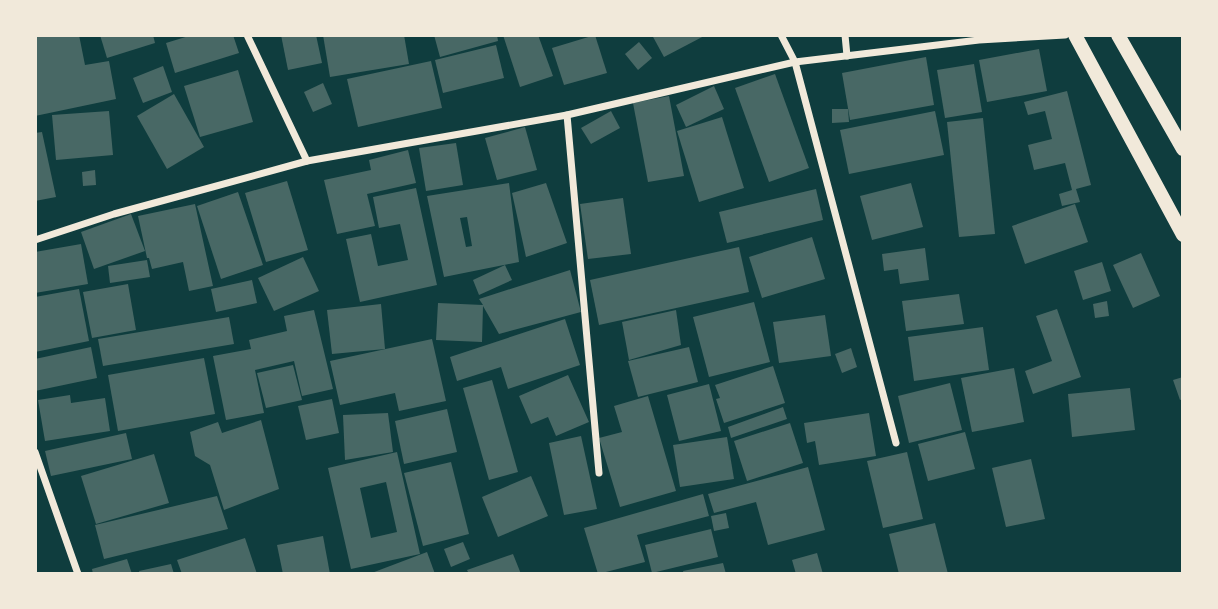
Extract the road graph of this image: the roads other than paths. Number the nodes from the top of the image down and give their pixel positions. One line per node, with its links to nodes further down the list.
1 (247, 35): 11 (street)
2 (781, 35): 8 (street)
3 (845, 35): 7 (street)
4 (1065, 35): 7 (street)
5 (1075, 35): 12 (main road)
6 (1118, 35): 10 (main road)
7 (848, 56): 8 (street)
8 (794, 62): 9 (street); 14 (street)
9 (567, 115): 11 (street); 16 (street)
10 (1183, 149)
11 (307, 161): 13 (street)
12 (1183, 235)
13 (35, 240)
14 (896, 443)
15 (35, 452): 17 (street)
16 (598, 473)
17 (78, 574)

